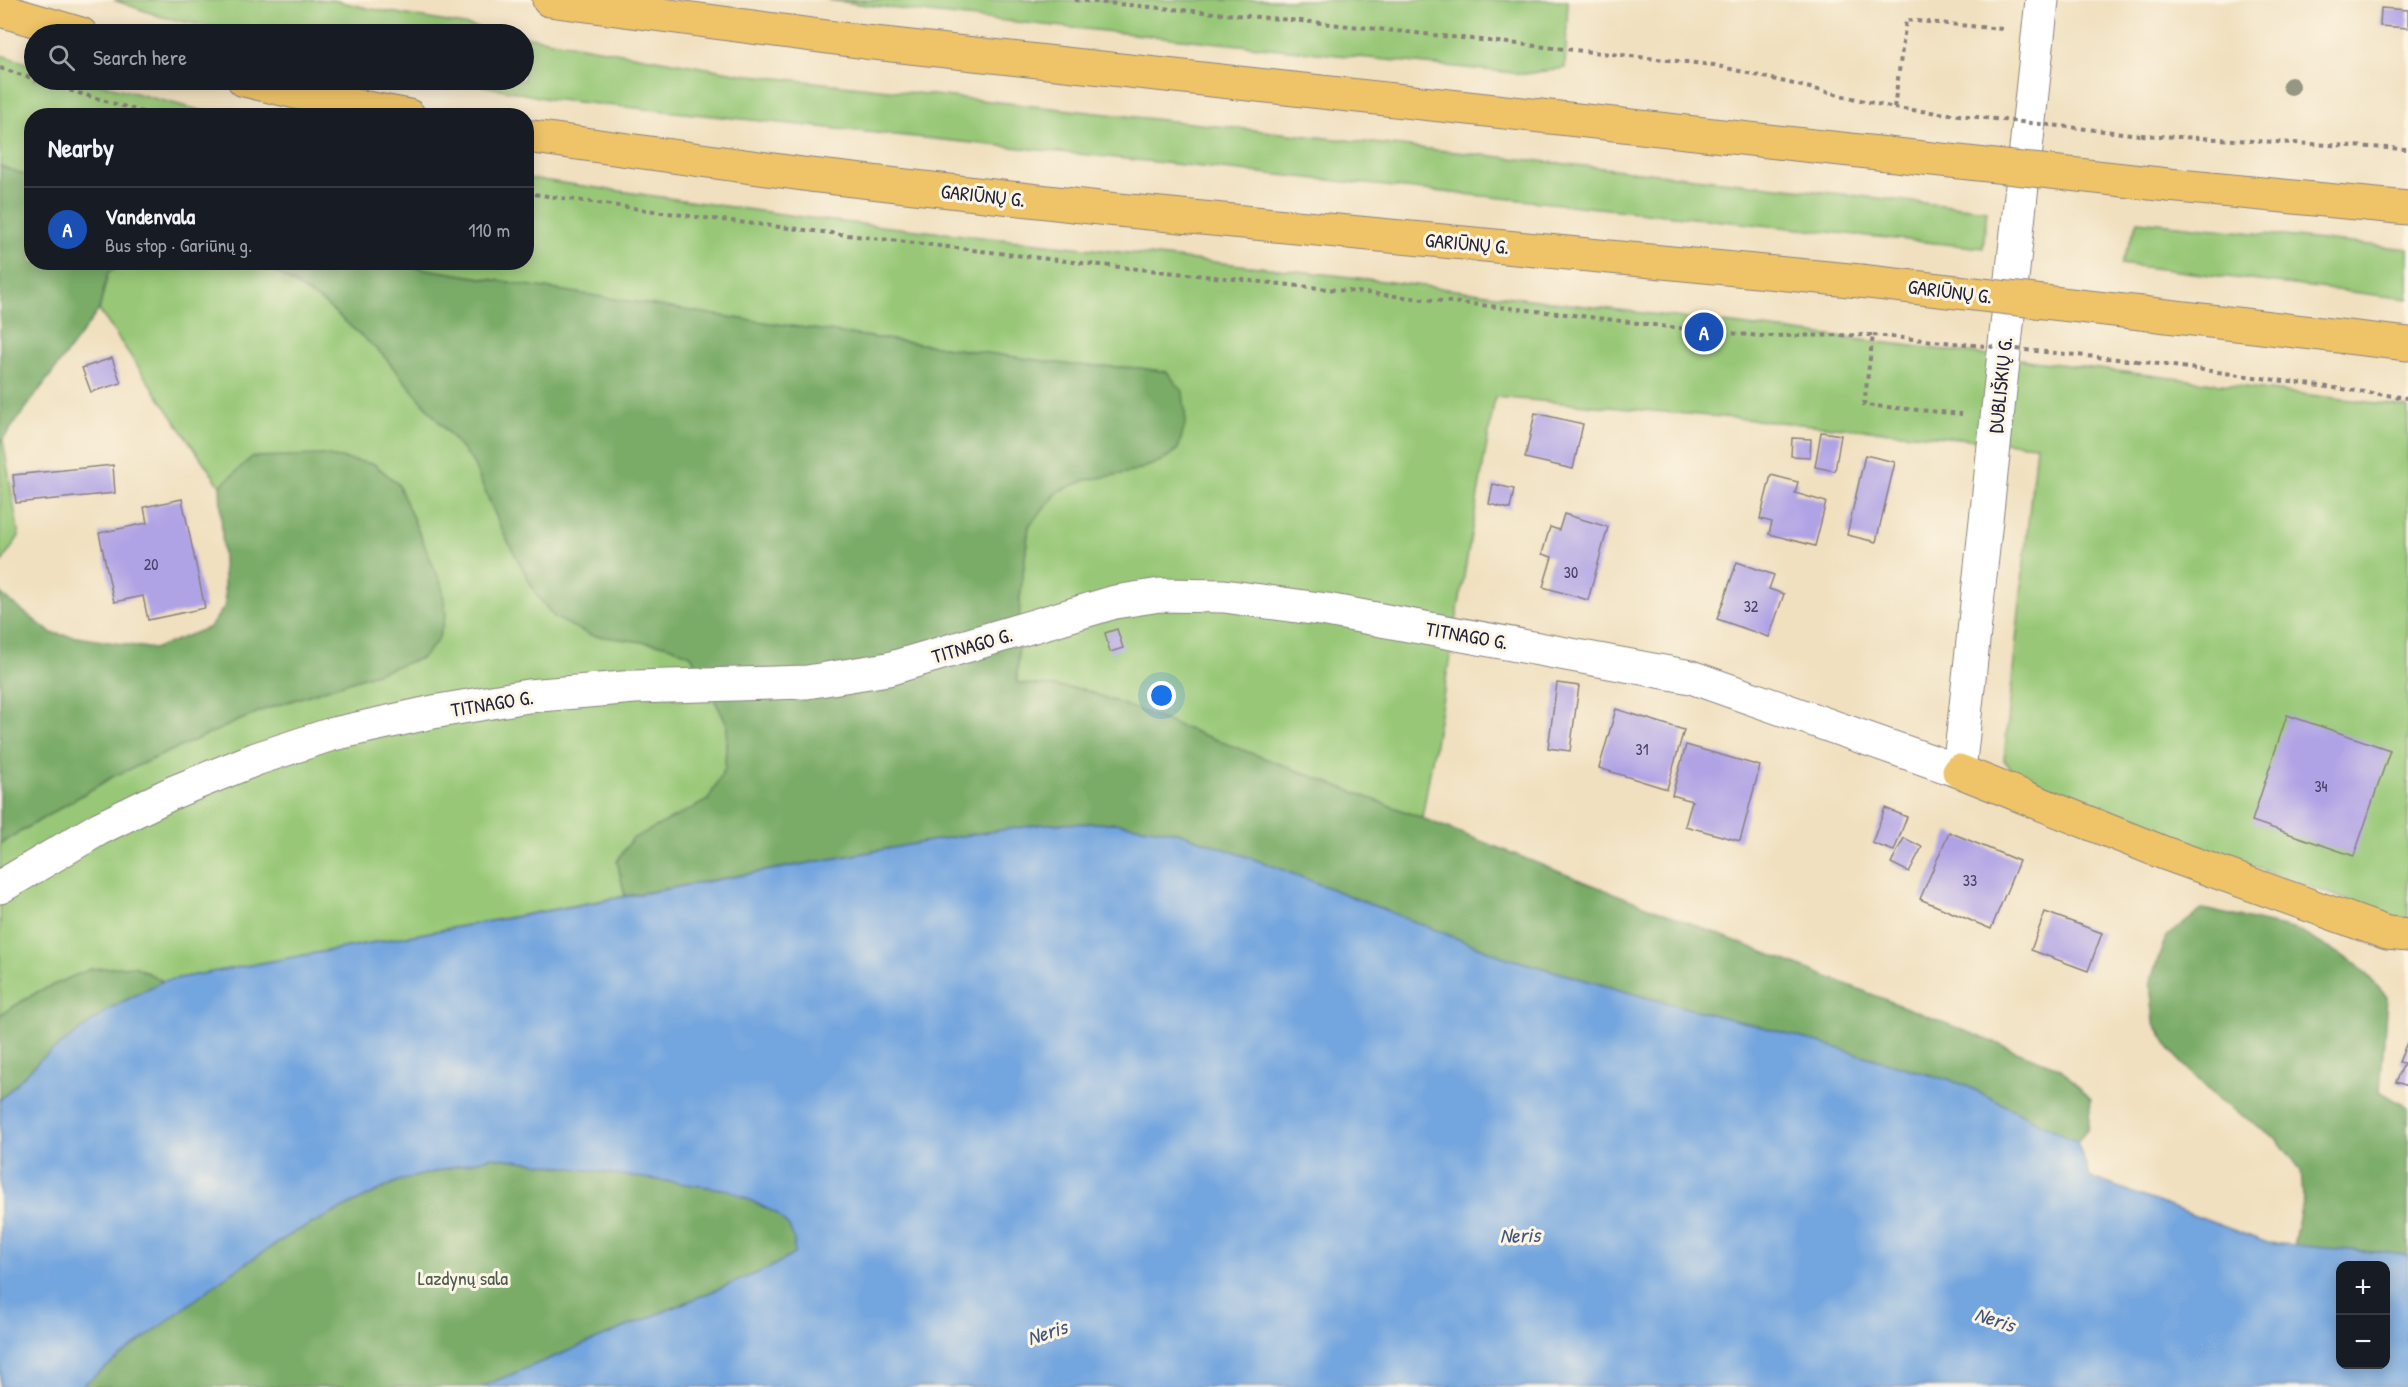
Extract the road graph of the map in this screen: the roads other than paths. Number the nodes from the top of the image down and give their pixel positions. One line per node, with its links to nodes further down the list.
1 (549, 0): 8 (highway, bridge)
2 (2042, 0): 10 (street, DUBLIŠKIŲ G.)
3 (0, 10): 4 (highway)
4 (47, 24)
5 (287, 90): 6 (highway)
6 (367, 108)
7 (534, 137): 9 (highway, GARIŪNŲ G., bridge)
8 (2408, 208)
9 (2408, 344)
10 (1959, 771): 11 (street, TITNAGO G.); 12 (highway)
11 (0, 887)
12 (2408, 935)

